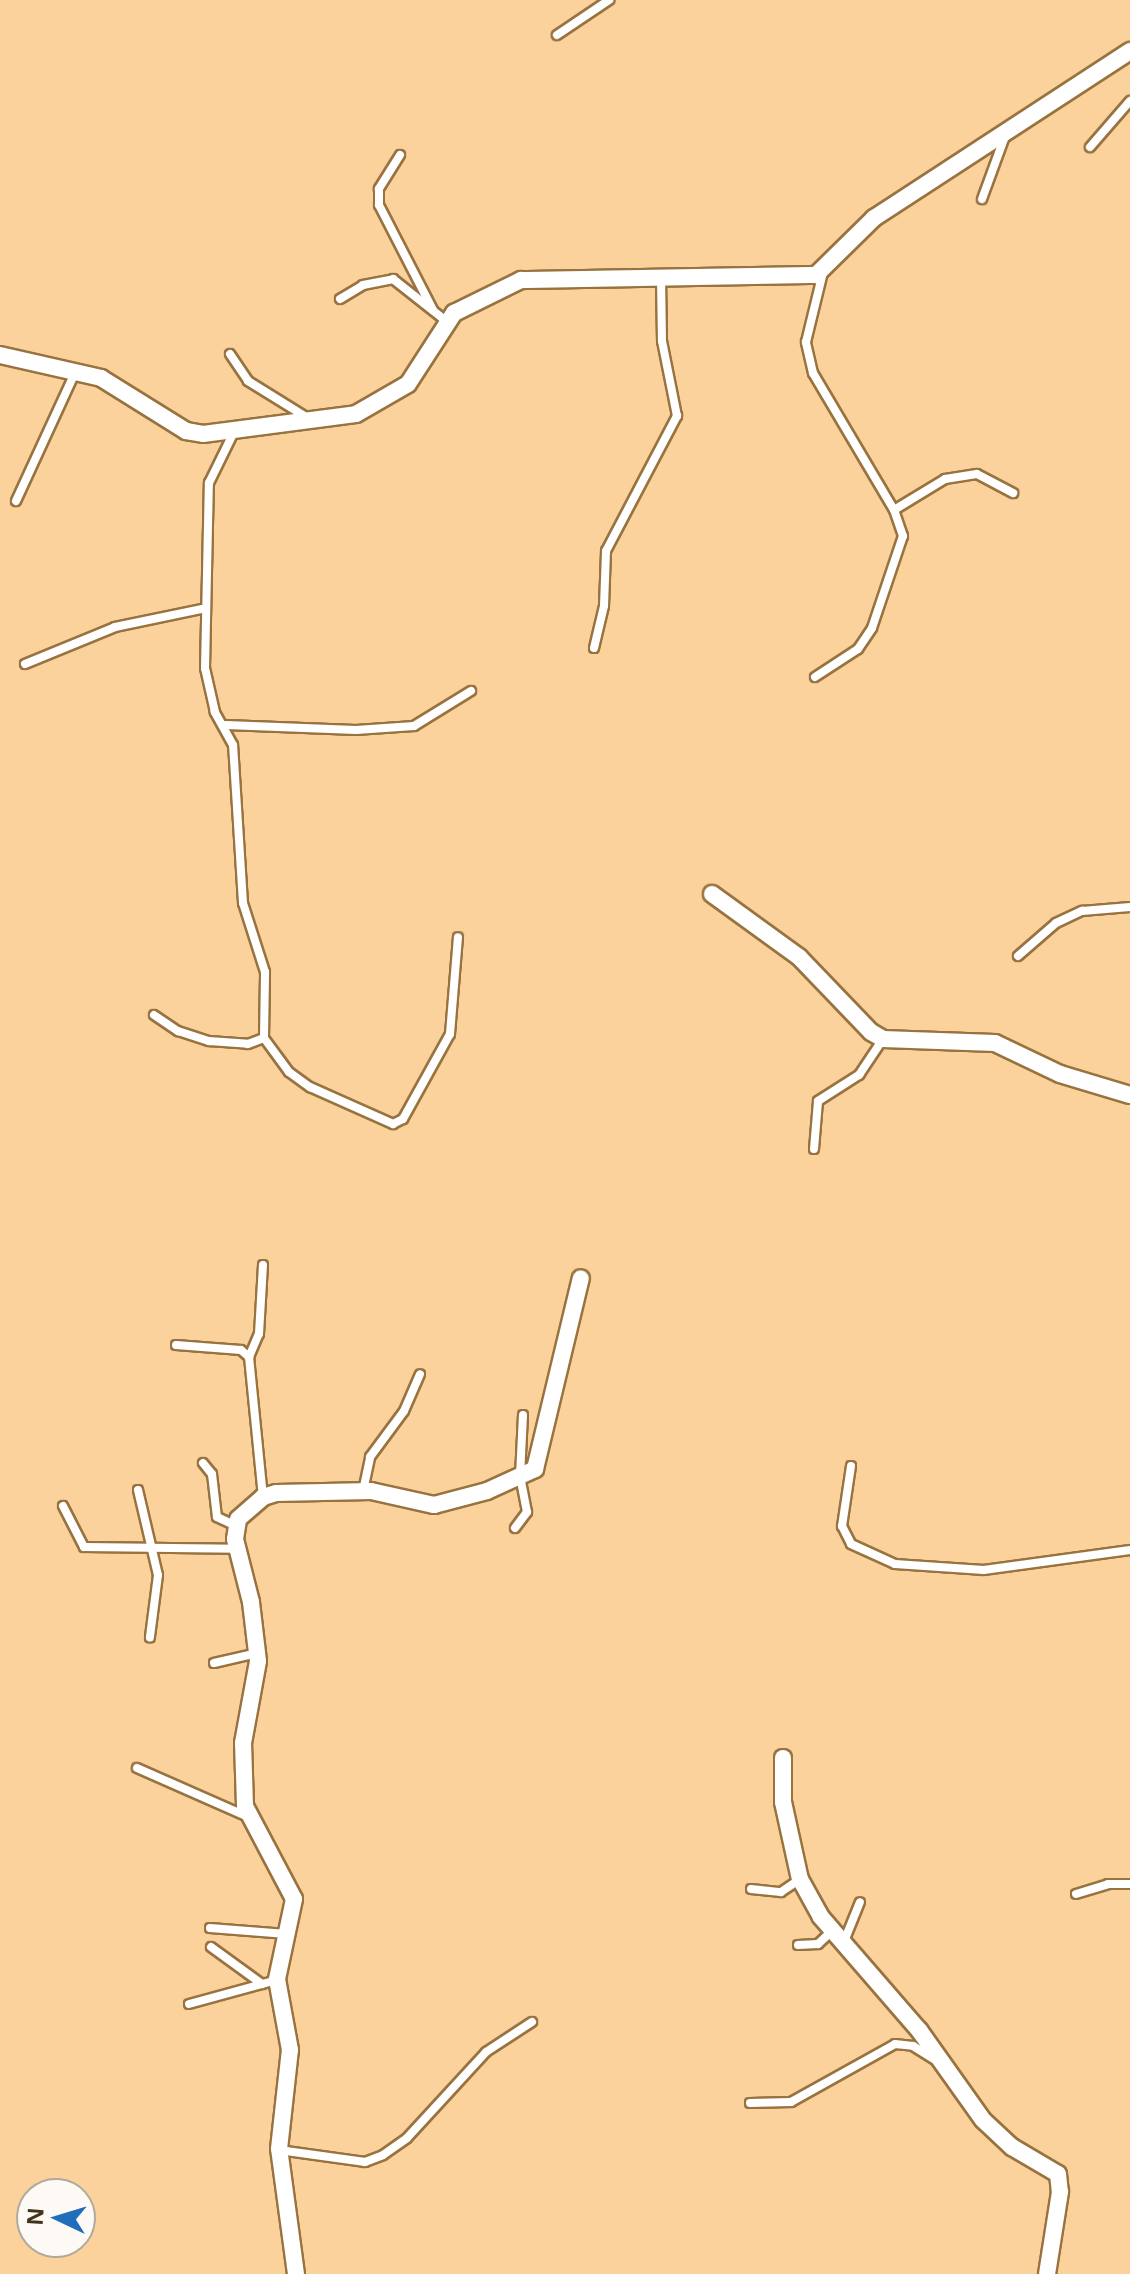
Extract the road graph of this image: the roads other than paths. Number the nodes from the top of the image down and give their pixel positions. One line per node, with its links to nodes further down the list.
1 (609, 0): 2 (lane)
2 (557, 35)
3 (1130, 51): 5 (street)
4 (1130, 101): 6 (lane)
5 (1005, 136): 8 (lane); 9 (street)
6 (1090, 147)
7 (400, 155): 12 (lane)
8 (982, 199)
9 (823, 271): 10 (street); 20 (lane)
10 (661, 280): 12 (street); 22 (lane)
11 (340, 299): 12 (lane)
12 (440, 316): 16 (street)
13 (230, 354): 16 (lane)
14 (0, 355): 15 (street)
15 (76, 372): 17 (street); 19 (lane)
16 (312, 420): 17 (street)
17 (234, 432): 21 (lane)
18 (1013, 493): 20 (lane)
19 (16, 501)
20 (894, 510): 24 (lane)
21 (202, 609): 23 (lane); 26 (lane)
22 (594, 648)
23 (25, 664)
24 (815, 677)
25 (471, 691): 26 (lane)
26 (226, 725): 32 (lane)
27 (712, 894): 33 (street)
28 (1130, 907): 30 (lane)
29 (458, 937): 32 (lane)
30 (1018, 956)
31 (154, 1015): 32 (lane)
32 (264, 1038)
33 (883, 1039): 34 (street); 35 (lane)
34 (1130, 1095)
35 (814, 1149)
36 (263, 1265): 39 (lane)
37 (581, 1278): 44 (street)
38 (176, 1345): 39 (lane)
39 (249, 1357): 47 (lane)
40 (420, 1374): 46 (lane)
41 (523, 1415): 44 (lane)
42 (203, 1463): 49 (lane)
43 (851, 1466): 53 (lane)
44 (520, 1476): 46 (street); 50 (lane)
45 (138, 1490): 51 (lane)
46 (363, 1491): 47 (street)
47 (263, 1497): 49 (street)
48 (63, 1506): 51 (lane)
49 (236, 1526): 52 (street)
50 (515, 1528)
51 (151, 1548): 52 (lane); 54 (lane)
52 (237, 1549): 55 (street)
53 (1130, 1550)
54 (150, 1637)
55 (258, 1653): 56 (lane); 59 (street)
56 (214, 1663)
57 (783, 1758): 60 (street)
58 (137, 1768): 59 (lane)
59 (249, 1817): 67 (street)
60 (800, 1879): 62 (lane); 66 (street)
61 (1130, 1884): 63 (lane)
62 (751, 1889)
63 (1076, 1894)
64 (860, 1902): 69 (lane)
65 (210, 1928): 67 (lane)
66 (831, 1932): 68 (lane); 69 (street)
67 (287, 1934): 71 (street)
68 (798, 1945)
69 (843, 1945): 74 (street)
70 (211, 1947): 71 (lane)
71 (270, 1982): 72 (lane); 76 (street)
72 (189, 2004)
73 (532, 2022): 76 (lane)
74 (942, 2063): 75 (lane); 78 (street)
75 (750, 2103)
76 (279, 2149): 77 (street)
77 (296, 2274)
78 (1047, 2274)

